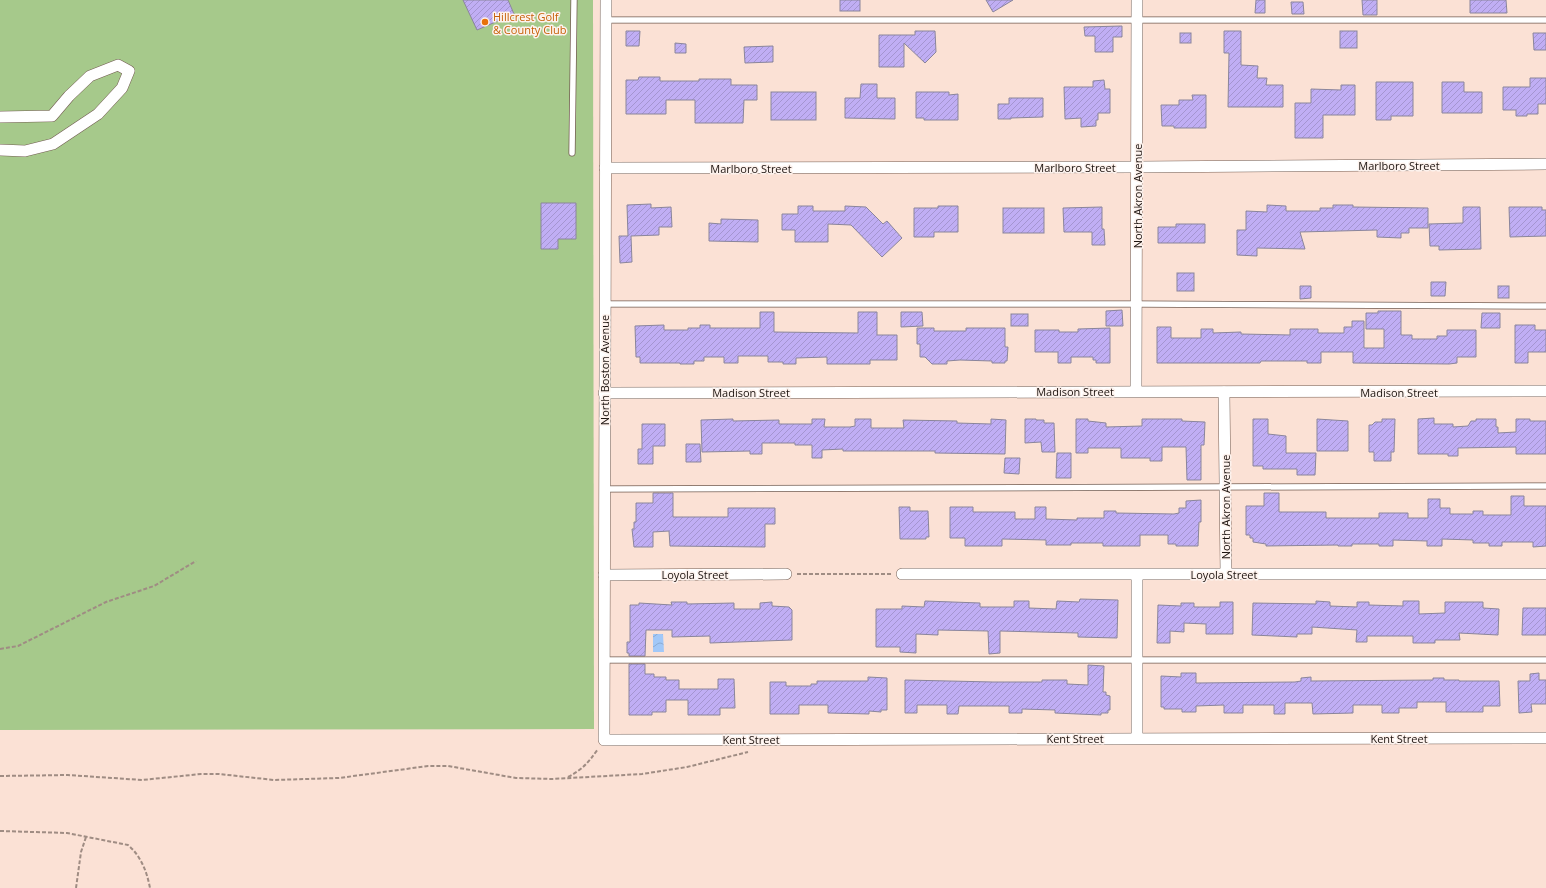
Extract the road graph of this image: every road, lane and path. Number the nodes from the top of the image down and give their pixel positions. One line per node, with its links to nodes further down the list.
1 (574, 0): 9 (lane)
2 (606, 0): 4 (street, North Boston Avenue)
3 (1137, 0): 6 (street, North Akron Avenue)
4 (606, 20): 6 (lane); 12 (street, North Boston Avenue)
5 (1546, 20): 6 (lane)
6 (1137, 21): 11 (street, North Akron Avenue)
7 (0, 117): 8 (street)
8 (0, 150)
9 (572, 153)
10 (1546, 164): 11 (street, Marlboro Street)
11 (1137, 167): 12 (street, Marlboro Street); 14 (street, North Akron Avenue)
12 (605, 168): 13 (street, North Boston Avenue)
13 (605, 304): 14 (lane); 19 (street, North Boston Avenue)
14 (1137, 304): 15 (lane); 16 (street, North Akron Avenue)
15 (1546, 306)
16 (1136, 391): 17 (street, Madison Street); 19 (street, Madison Street)
17 (1224, 392): 18 (street, Madison Street); 21 (street, North Akron Avenue)
18 (1546, 392)
19 (604, 393): 22 (street, North Boston Avenue)
20 (1546, 486): 21 (lane)
21 (1225, 487): 22 (lane); 28 (street, North Akron Avenue)
22 (604, 489): 24 (street, North Boston Avenue)
23 (196, 561): 30 (path)
24 (604, 574): 25 (street, Loyola Street); 31 (street, North Boston Avenue)
25 (786, 574): 26 (path)
26 (902, 574): 27 (street, Loyola Street)
27 (1137, 574): 28 (street, Loyola Street); 32 (street)
28 (1226, 574): 29 (street, Loyola Street)
29 (1546, 574)
30 (0, 649)
31 (604, 660): 32 (lane); 36 (street, North Boston Avenue)
32 (1137, 660): 33 (lane); 34 (street)
33 (1546, 660)
34 (1137, 738): 35 (street, Kent Street); 36 (street, Kent Street)
35 (1546, 738)
36 (604, 740): 39 (path)
37 (754, 751): 39 (path)
38 (0, 776): 39 (path)
39 (567, 778)
40 (0, 830): 41 (path)
41 (86, 838): 42 (path); 43 (path)
42 (76, 888)
43 (150, 888)

